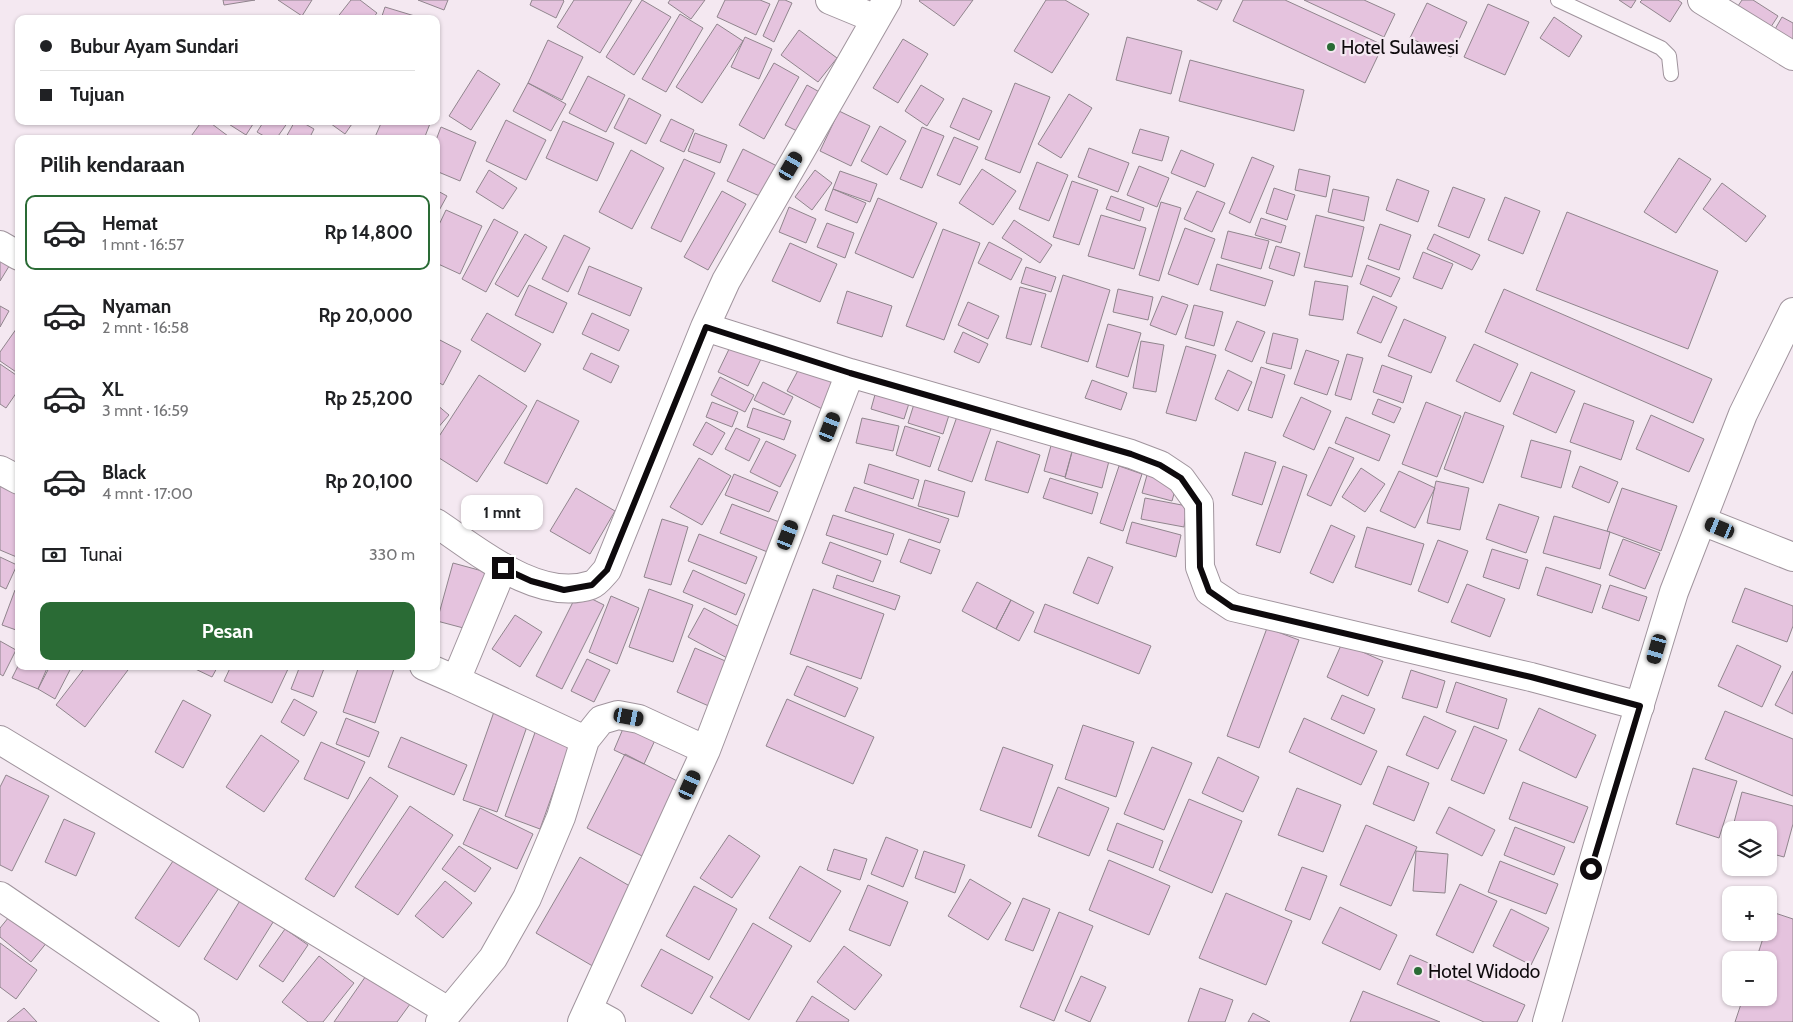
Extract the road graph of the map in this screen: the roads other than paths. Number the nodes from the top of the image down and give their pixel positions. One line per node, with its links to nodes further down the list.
1 (830, 0): 4 (street)
2 (1558, 0): 6 (lane)
3 (1702, 0): 5 (street)
4 (882, 10): 10 (street)
5 (1793, 56)
6 (1671, 74)
7 (0, 245): 8 (street)
8 (15, 254)
9 (1793, 312): 14 (street)
10 (706, 327): 11 (street); 17 (street)
11 (850, 373): 20 (street); 23 (street)
12 (0, 470): 13 (street)
13 (15, 478)
14 (1702, 521): 16 (street); 20 (street)
15 (440, 526): 17 (street)
16 (1793, 557)
17 (503, 568): 19 (street)
18 (433, 670): 19 (street)
19 (456, 680): 22 (street)
20 (1640, 706): 27 (street)
21 (0, 740): 25 (street)
22 (585, 740): 23 (street); 25 (street)
23 (706, 750): 26 (street)
24 (0, 896): 28 (street)
25 (444, 1017)
26 (594, 1018)
27 (1549, 1021)
28 (185, 1022)

